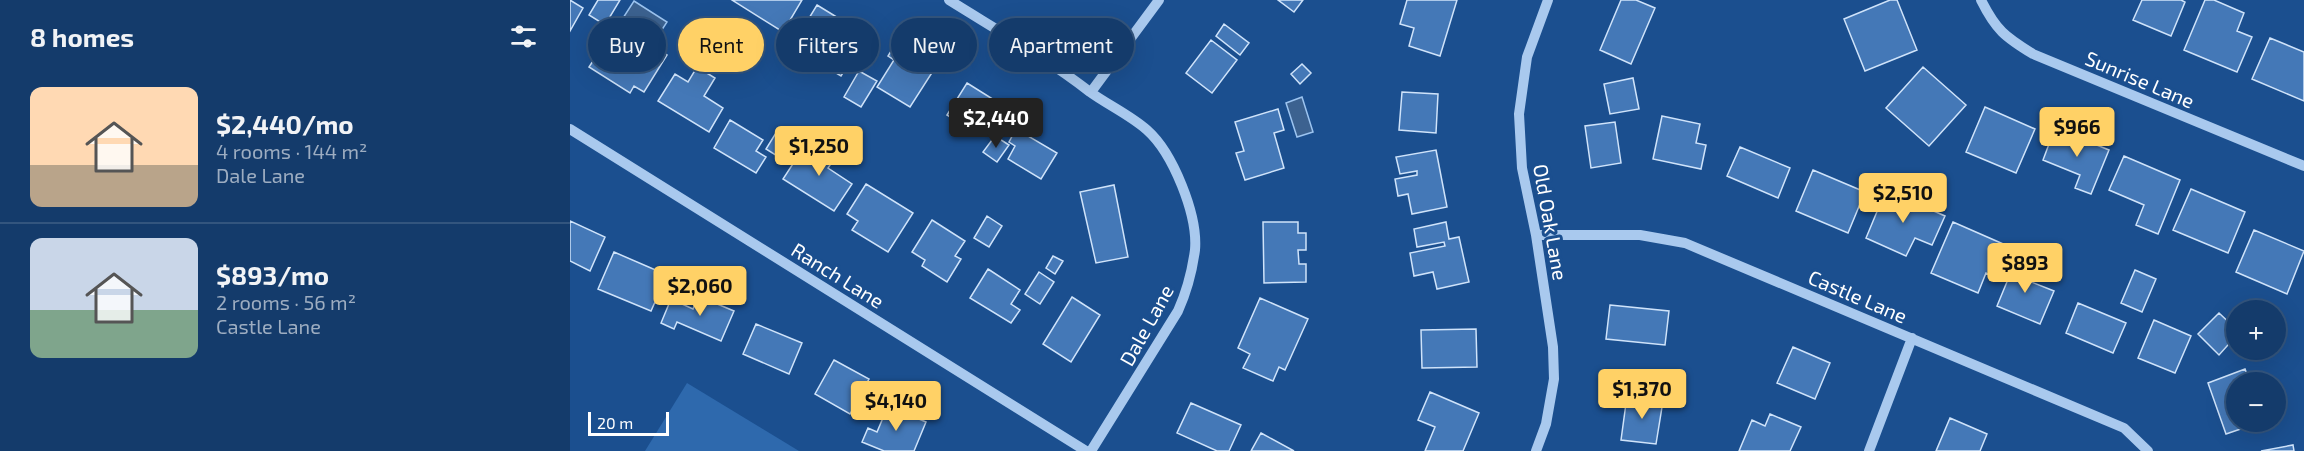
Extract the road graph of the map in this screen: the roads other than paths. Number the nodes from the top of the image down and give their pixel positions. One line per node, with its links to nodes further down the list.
1 (949, 0): 5 (street, Dale Lane)
2 (1159, 0): 5 (street)
3 (1548, 0): 8 (street, Old Oak Lane)
4 (1981, 0): 7 (street, Sunrise Lane)
5 (1091, 92): 10 (street, Dale Lane)
6 (570, 129): 10 (street, Ranch Lane)
7 (2304, 166)
8 (1536, 235): 9 (street, Castle Lane); 11 (street, Old Oak Lane)
9 (1912, 338): 12 (street); 13 (street, Castle Lane)
10 (1089, 451)
11 (1536, 451)
12 (1869, 451)
13 (2148, 451)

